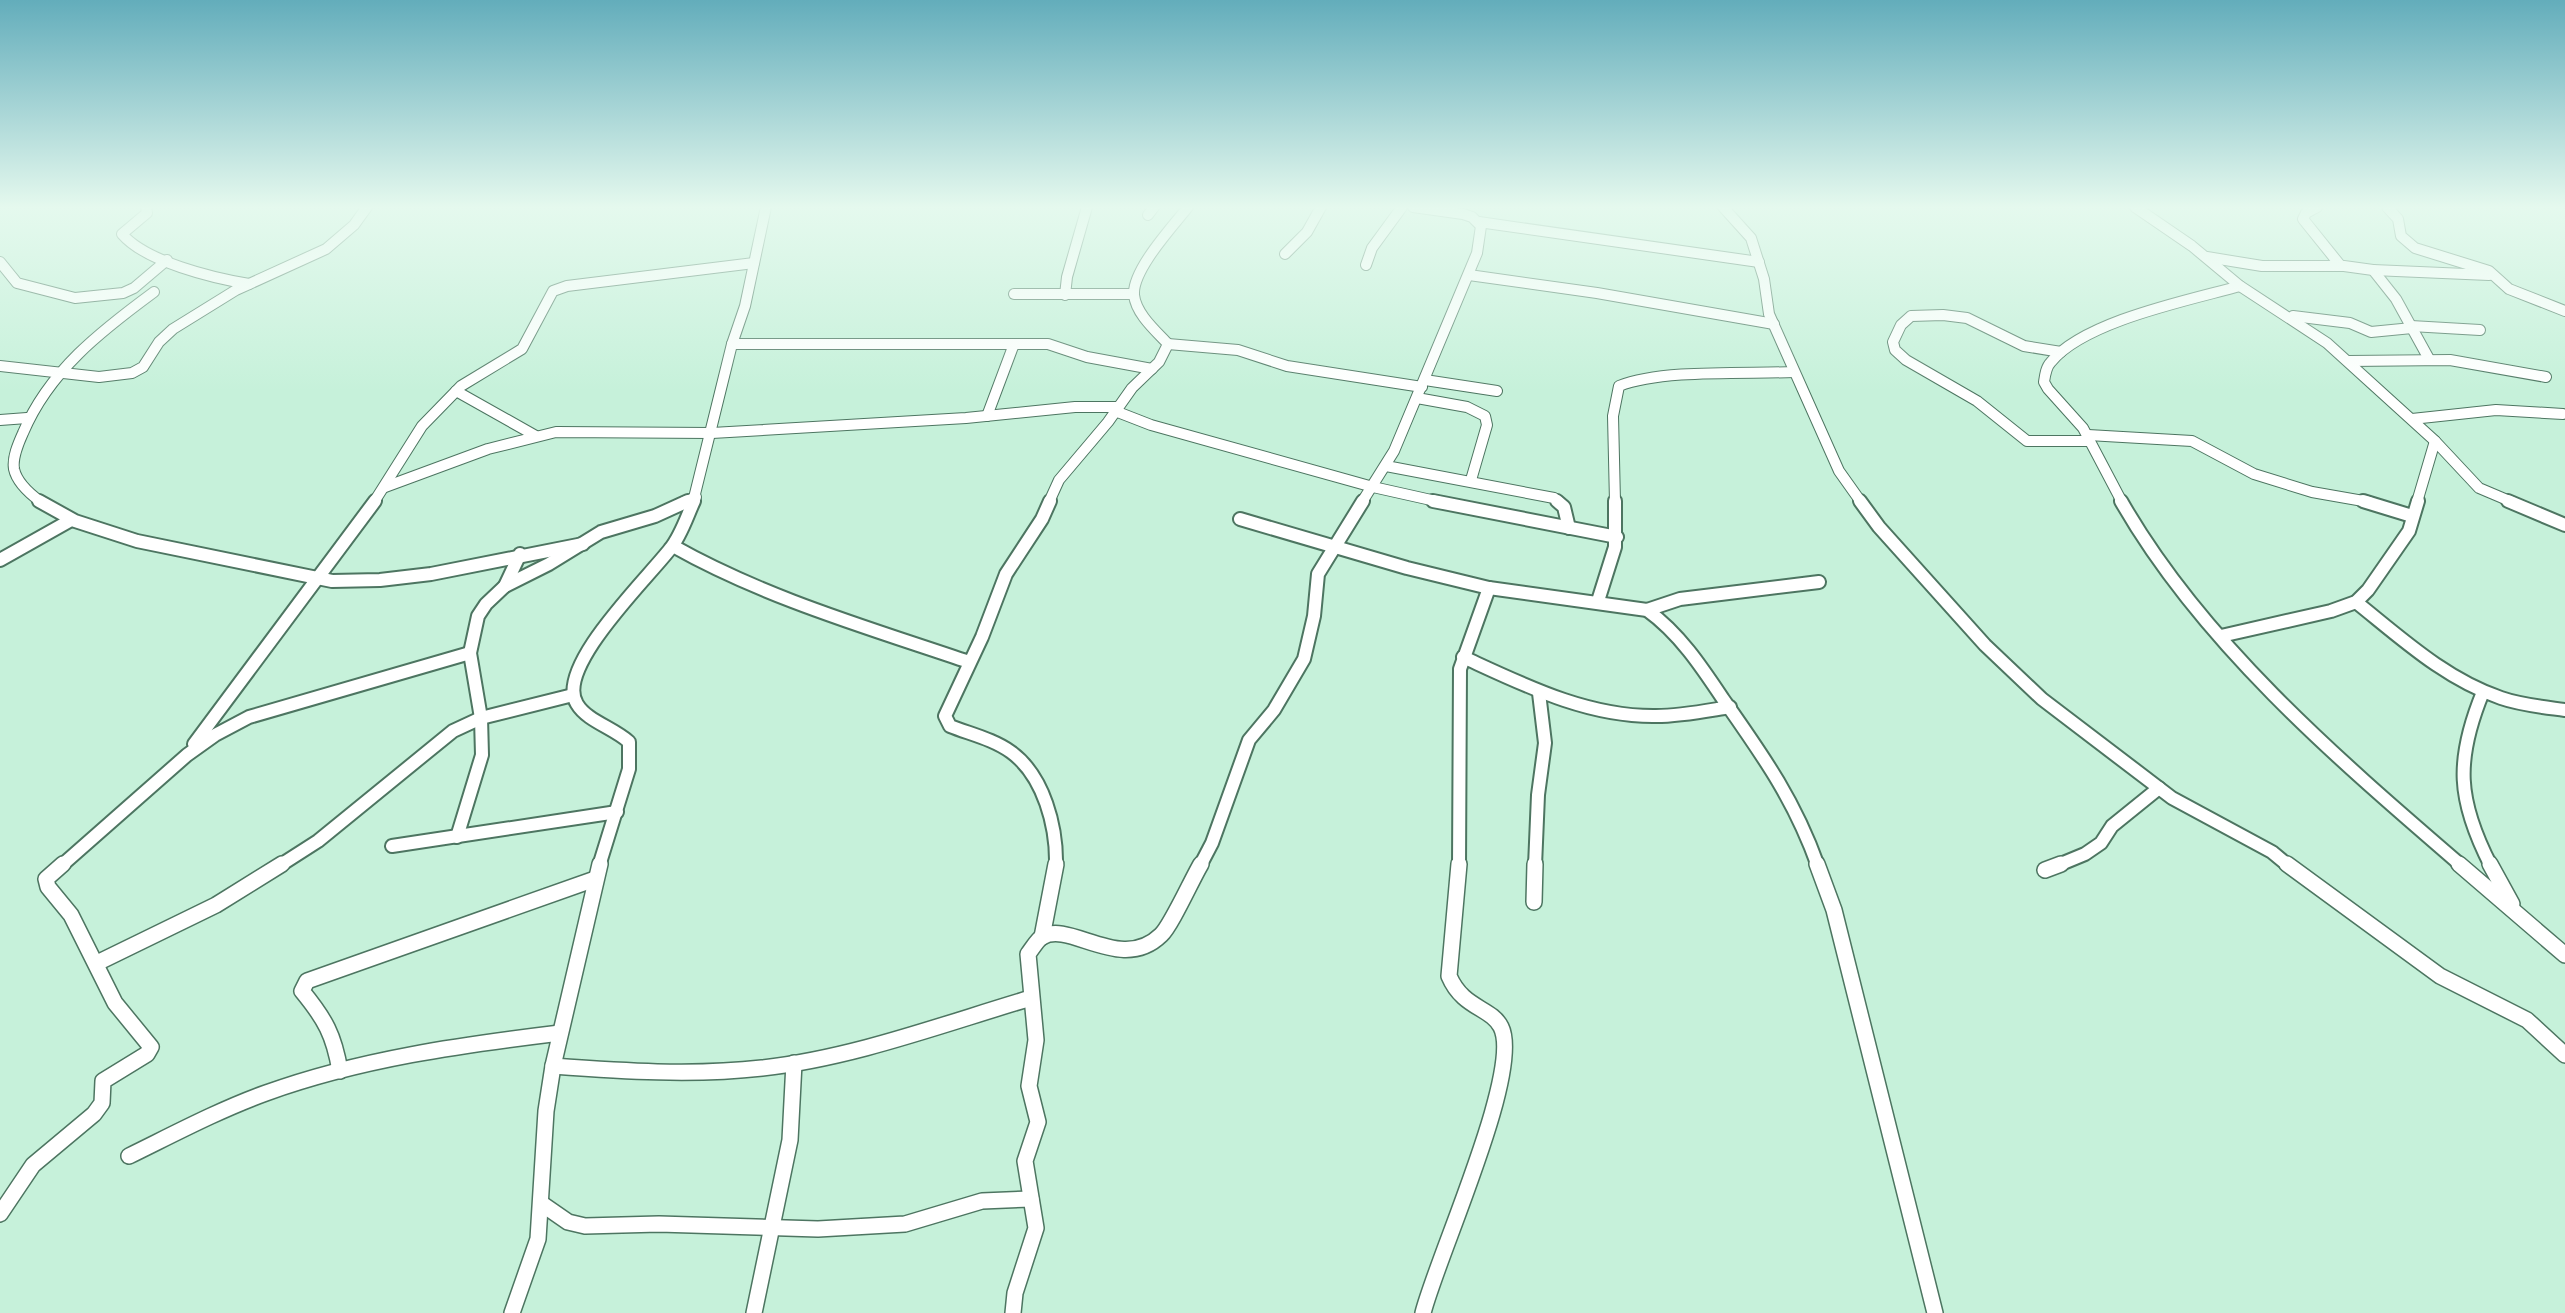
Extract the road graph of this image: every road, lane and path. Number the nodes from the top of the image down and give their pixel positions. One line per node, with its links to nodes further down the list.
1 (5, 268): 2 (street)
2 (157, 268)
3 (190, 268): 17 (street)
4 (288, 268): 17 (street)
5 (712, 268): 40 (street)
6 (753, 268): 28 (street)
7 (1069, 268): 22 (street)
8 (1142, 268): 21 (street)
9 (1471, 268): 15 (street)
10 (1760, 268): 25 (street)
11 (2219, 268): 18 (street)
12 (2362, 268): 14 (street)
13 (2483, 268): 16 (street)
14 (2373, 270): 16 (street); 26 (street)
15 (1469, 275): 25 (street); 39 (street)
16 (2493, 275): 23 (street)
17 (249, 284): 36 (street)
18 (2240, 286): 24 (street); 31 (street)
19 (155, 292): 36 (street)
20 (1014, 294): 22 (street)
21 (1134, 294): 22 (street); 30 (street)
22 (1065, 295)
23 (2565, 311)
24 (2284, 314): 26 (street); 33 (street)
25 (1773, 324): 37 (street)
26 (2411, 327): 27 (street); 32 (street)
27 (2480, 330)
28 (732, 344): 29 (street); 48 (street)
29 (1014, 344): 35 (street); 44 (street)
30 (1168, 344): 35 (street); 39 (street)
31 (2061, 352): 50 (street); 50 (street)
32 (2429, 359): 33 (street); 38 (street)
33 (2348, 361): 46 (street)
34 (0, 366): 36 (street)
35 (1152, 369): 42 (street)
36 (60, 372): 45 (street)
37 (1794, 372): 62 (street); 86 (street)
38 (2546, 377)
39 (1421, 388): 41 (street); 52 (street); 53 (street)
40 (456, 391): 49 (street); 54 (street)
41 (1497, 391)
42 (1116, 409): 44 (street); 55 (street); 78 (street)
43 (2563, 414): 46 (street)
44 (987, 416): 48 (street)
45 (27, 418): 47 (street); 59 (street)
46 (2412, 419): 51 (street)
47 (0, 420)
48 (712, 433): 49 (street); 56 (street)
49 (536, 436): 54 (street)
50 (2089, 438): 57 (street); 75 (street)
51 (2435, 441): 57 (street); 60 (street)
52 (1386, 466): 53 (street); 55 (street)
53 (1471, 480): 61 (street)
54 (385, 487): 68 (street)
55 (1373, 487): 61 (street); 65 (street)
56 (696, 497): 63 (street); 64 (street)
57 (2412, 516): 73 (street)
58 (1240, 519): 65 (street)
59 (71, 520): 67 (street); 68 (street)
60 (2565, 525)
61 (1569, 528): 62 (street)
62 (1617, 537): 72 (street)
63 (583, 544): 66 (street); 70 (street)
64 (673, 545): 78 (street); 81 (street)
65 (1334, 546): 71 (street); 94 (street)
66 (520, 554): 68 (street); 70 (street)
67 (0, 560)
68 (317, 579): 85 (street)
69 (1819, 582): 74 (street)
70 (505, 586): 76 (street)
71 (1489, 588): 72 (street); 77 (street)
72 (1598, 601): 74 (street)
73 (2356, 602): 75 (street); 79 (street)
74 (1647, 610): 82 (street)
75 (2221, 636): 93 (street)
76 (470, 653): 84 (street); 85 (street)
77 (1463, 657): 80 (street); 111 (street)
78 (969, 662): 94 (street)
79 (2483, 692): 83 (street); 93 (street)
80 (1539, 693): 82 (street); 92 (street)
81 (573, 695): 84 (street); 87 (street)
82 (1730, 707): 112 (street)
83 (2565, 710)
84 (481, 718): 88 (street); 96 (street)
85 (190, 751): 96 (street)
86 (2159, 789): 90 (street); 99 (street)
87 (617, 812): 88 (street); 91 (street)
88 (457, 837): 89 (street)
89 (392, 846)
90 (2045, 870)
91 (595, 879): 98 (street); 102 (street)
92 (1534, 902)
93 (2516, 913): 95 (street)
94 (1042, 937): 97 (street)
95 (2565, 955)
96 (97, 962): 106 (street)
97 (1031, 998): 100 (street); 104 (street)
98 (561, 1033): 101 (street); 102 (street)
99 (2565, 1055)
100 (793, 1063): 101 (street); 107 (street)
101 (553, 1066): 105 (street)
102 (340, 1071): 103 (street)
103 (129, 1156)
104 (1031, 1199): 107 (street); 110 (street)
105 (542, 1204): 107 (street); 108 (street)
106 (0, 1214)
107 (773, 1227): 109 (street)
108 (512, 1313)
109 (754, 1313)
110 (1013, 1313)
111 (1423, 1313)
112 (1935, 1313)

